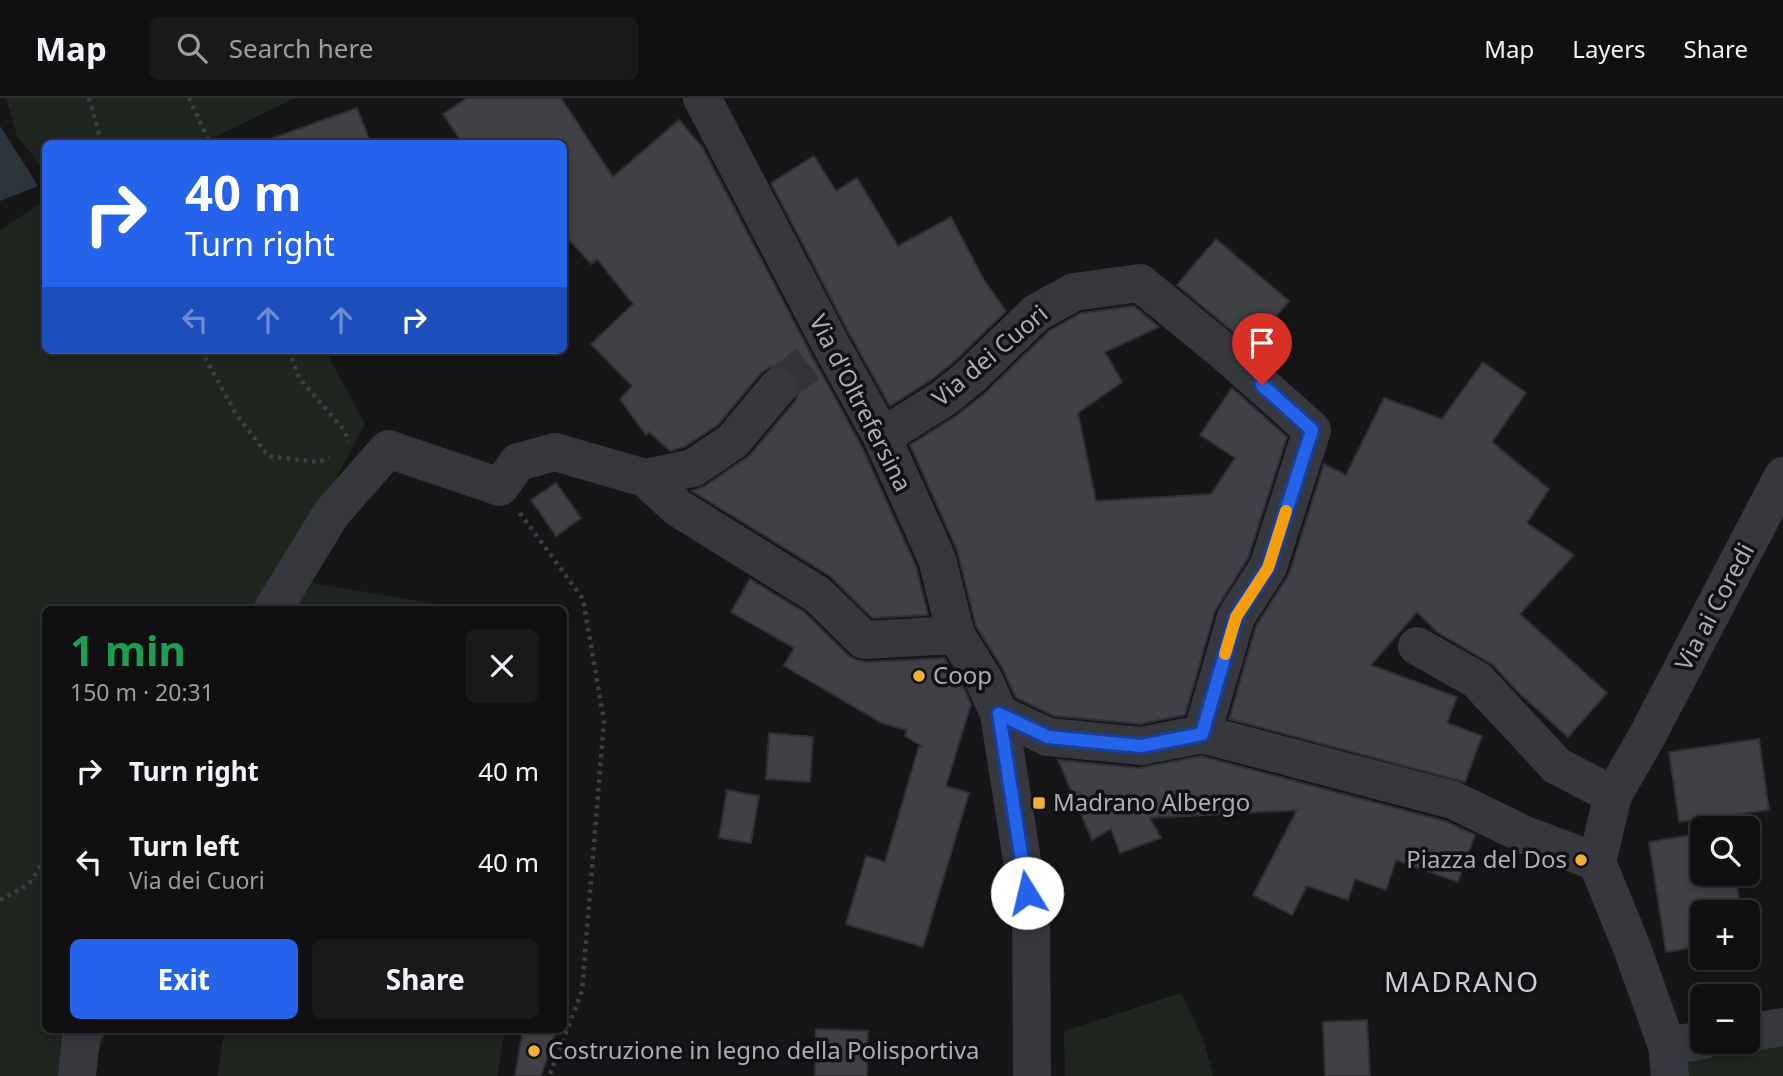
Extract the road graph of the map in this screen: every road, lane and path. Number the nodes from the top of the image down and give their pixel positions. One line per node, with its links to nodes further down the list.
1 (89, 98): 4 (path)
2 (189, 98): 5 (path)
3 (702, 98): 9 (street, Via d'Oltrefersina)
4 (101, 140)
5 (207, 140)
6 (203, 354): 10 (path)
7 (290, 354): 10 (path)
8 (778, 387): 12 (street)
9 (882, 437): 15 (street, Via d'Oltrefersina); 18 (street, Via dei Cuori)
10 (355, 465): 13 (street); 14 (street)
11 (1783, 476): 19 (street, Via ai Coredi)
12 (645, 478): 13 (street); 15 (street)
13 (500, 487): 24 (path)
14 (275, 606)
15 (956, 635): 17 (street, Via d'Oltrefersina)
16 (1417, 646): 19 (street)
17 (999, 714): 18 (street); 31 (street, Via d'Oltrefersina)
18 (1202, 734): 20 (street)
19 (1613, 795): 20 (street)
20 (1597, 862): 28 (street)
21 (42, 864): 22 (path)
22 (0, 900)
23 (1783, 1027): 25 (street)
24 (567, 1030)
25 (1760, 1031)
26 (84, 1033): 29 (street)
27 (566, 1033): 30 (path)
28 (1680, 1054)
29 (77, 1076)
30 (549, 1076)
31 (1032, 1076)

